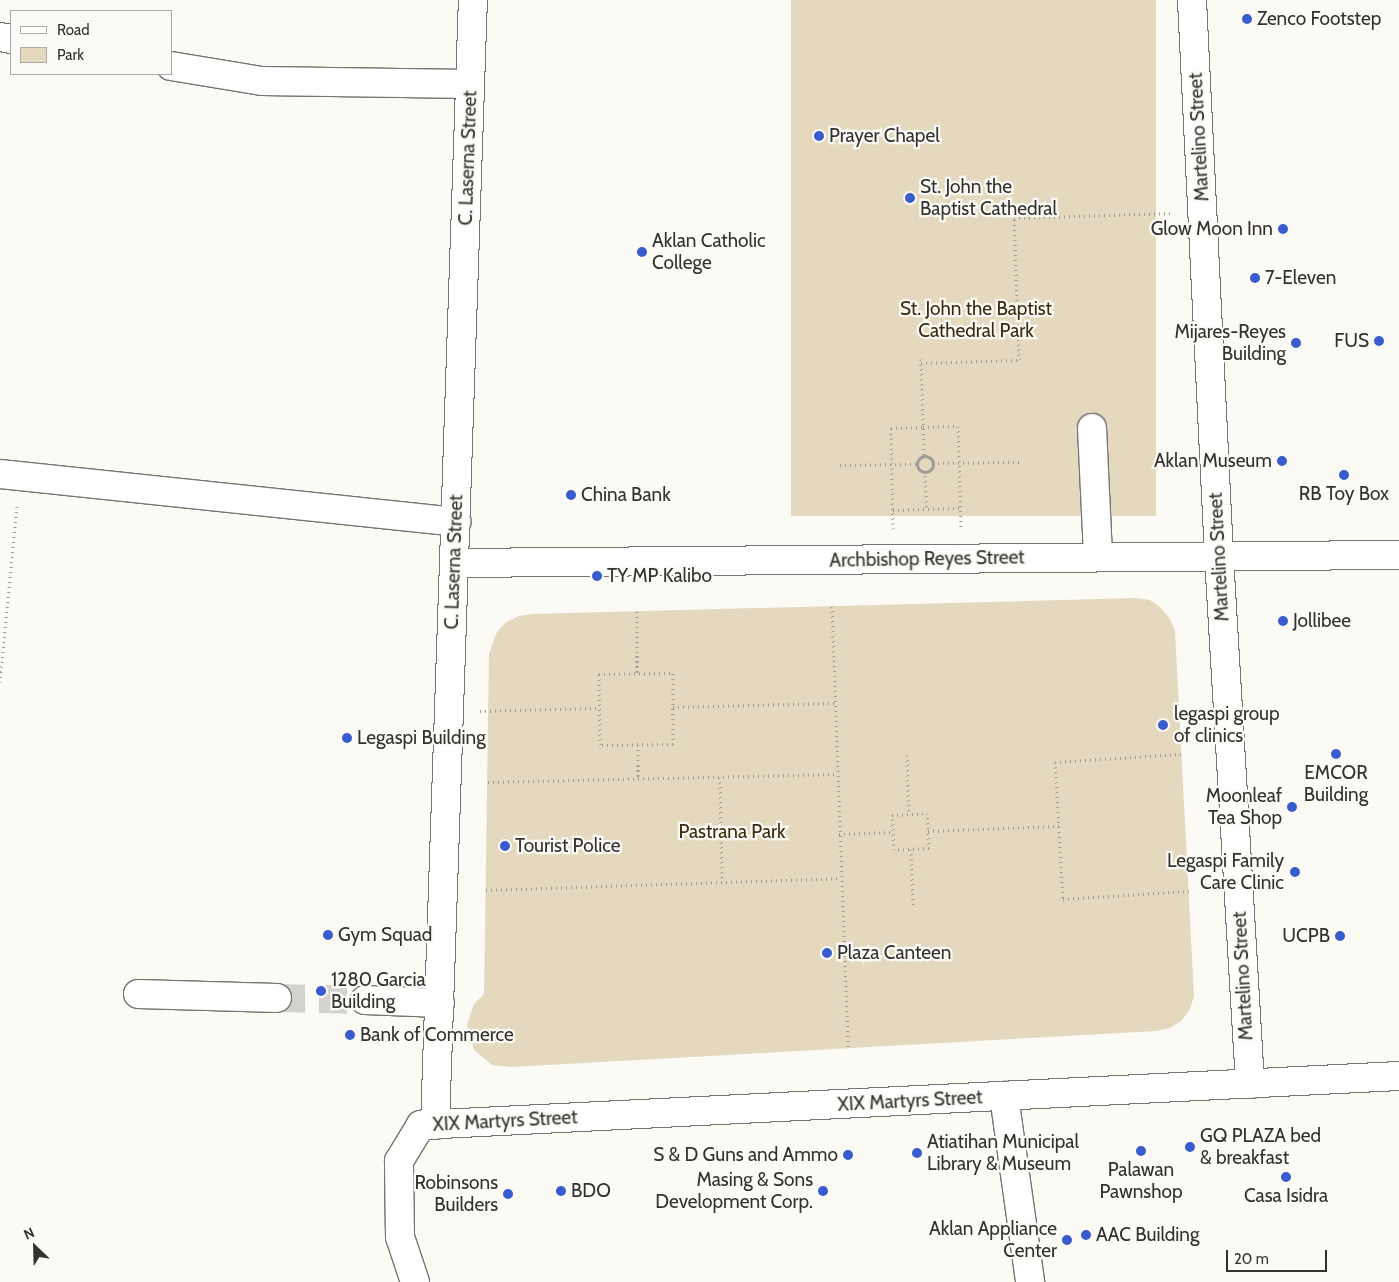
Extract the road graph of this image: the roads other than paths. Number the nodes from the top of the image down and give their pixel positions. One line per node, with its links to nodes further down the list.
1 (473, 0): 4 (street, C. Laserna Street)
2 (1192, 0): 10 (street, Martelino Street)
3 (172, 66): 4 (street)
4 (470, 84): 7 (street, C. Laserna Street)
5 (1092, 428): 9 (street)
6 (10, 475): 7 (street)
7 (456, 522): 11 (street, C. Laserna Street)
8 (1399, 555): 10 (street, Archbishop Reyes Street)
9 (1098, 557): 10 (street, Archbishop Reyes Street); 11 (street, Archbishop Reyes Street)
10 (1219, 557): 17 (street, Martelino Street)
11 (454, 563): 15 (street, C. Laserna Street)
12 (138, 994): 13 (street)
13 (277, 998)
14 (365, 1000): 15 (street)
15 (440, 1002): 19 (street, C. Laserna Street)
16 (1399, 1076): 17 (street, XIX Martyrs Street)
17 (1250, 1084): 18 (street, XIX Martyrs Street)
18 (1004, 1096): 19 (street, XIX Martyrs Street); 21 (street)
19 (428, 1125): 20 (street, C. Laserna Street)
20 (415, 1282)
21 (1030, 1282)

